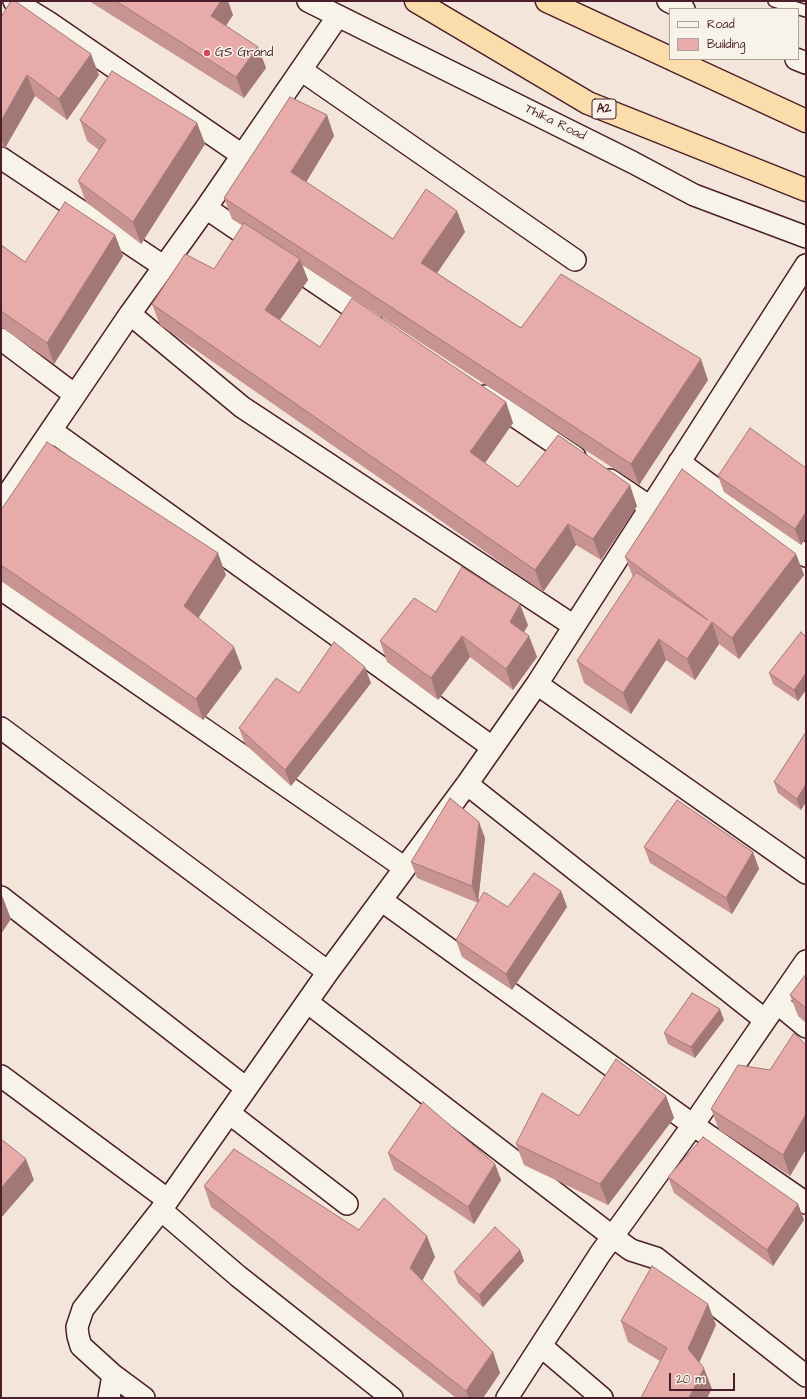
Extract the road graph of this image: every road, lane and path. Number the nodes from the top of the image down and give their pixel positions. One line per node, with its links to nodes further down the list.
1 (14, 1): 14 (street)
2 (308, 1): 9 (street, Thika Road)
3 (416, 1): 16 (highway, A2)
4 (547, 1): 10 (highway)
5 (668, 1): 7 (street)
6 (774, 1): 8 (lane)
7 (682, 8)
8 (796, 8)
9 (338, 16): 12 (street); 18 (street, Thika Road)
10 (669, 58)
11 (673, 60): 13 (highway)
12 (301, 70): 14 (street); 19 (street)
13 (806, 122)
14 (242, 155): 17 (street)
15 (1, 158): 21 (street)
16 (806, 190)
17 (206, 208): 21 (street); 23 (street)
18 (806, 238)
19 (575, 260)
20 (806, 265): 28 (street)
21 (163, 266): 22 (street)
22 (130, 314): 26 (street); 33 (street)
23 (389, 331)
24 (1, 339): 26 (street)
25 (467, 384): 30 (street)
26 (75, 395): 27 (street)
27 (52, 431): 29 (street); 36 (street)
28 (679, 462): 30 (street); 31 (street)
29 (1, 504)
30 (650, 507): 33 (street)
31 (806, 556)
32 (1, 589): 38 (street)
33 (574, 626): 34 (street)
34 (537, 684): 36 (street); 39 (street)
35 (1, 728): 43 (street)
36 (492, 747): 37 (street)
37 (467, 784): 38 (street); 45 (street)
38 (405, 868): 41 (street)
39 (806, 873)
40 (1, 897): 48 (street)
41 (381, 900): 43 (street); 50 (street)
42 (806, 961): 45 (street)
43 (328, 972): 44 (street)
44 (307, 1002): 48 (street); 54 (street)
45 (771, 1012): 46 (street); 50 (street)
46 (806, 1027)
47 (1, 1076): 53 (street)
48 (246, 1088): 49 (street)
49 (229, 1113): 51 (street); 53 (street)
50 (693, 1125): 52 (street); 54 (street)
51 (347, 1204)
52 (806, 1204)
53 (164, 1205): 56 (street); 60 (street)
54 (613, 1237): 55 (street); 57 (street)
55 (541, 1346): 61 (street); 62 (street)
56 (113, 1375): 58 (street); 59 (street)
57 (806, 1376)
58 (109, 1398)
59 (144, 1398)
60 (392, 1398)
61 (508, 1398)
62 (602, 1398)

